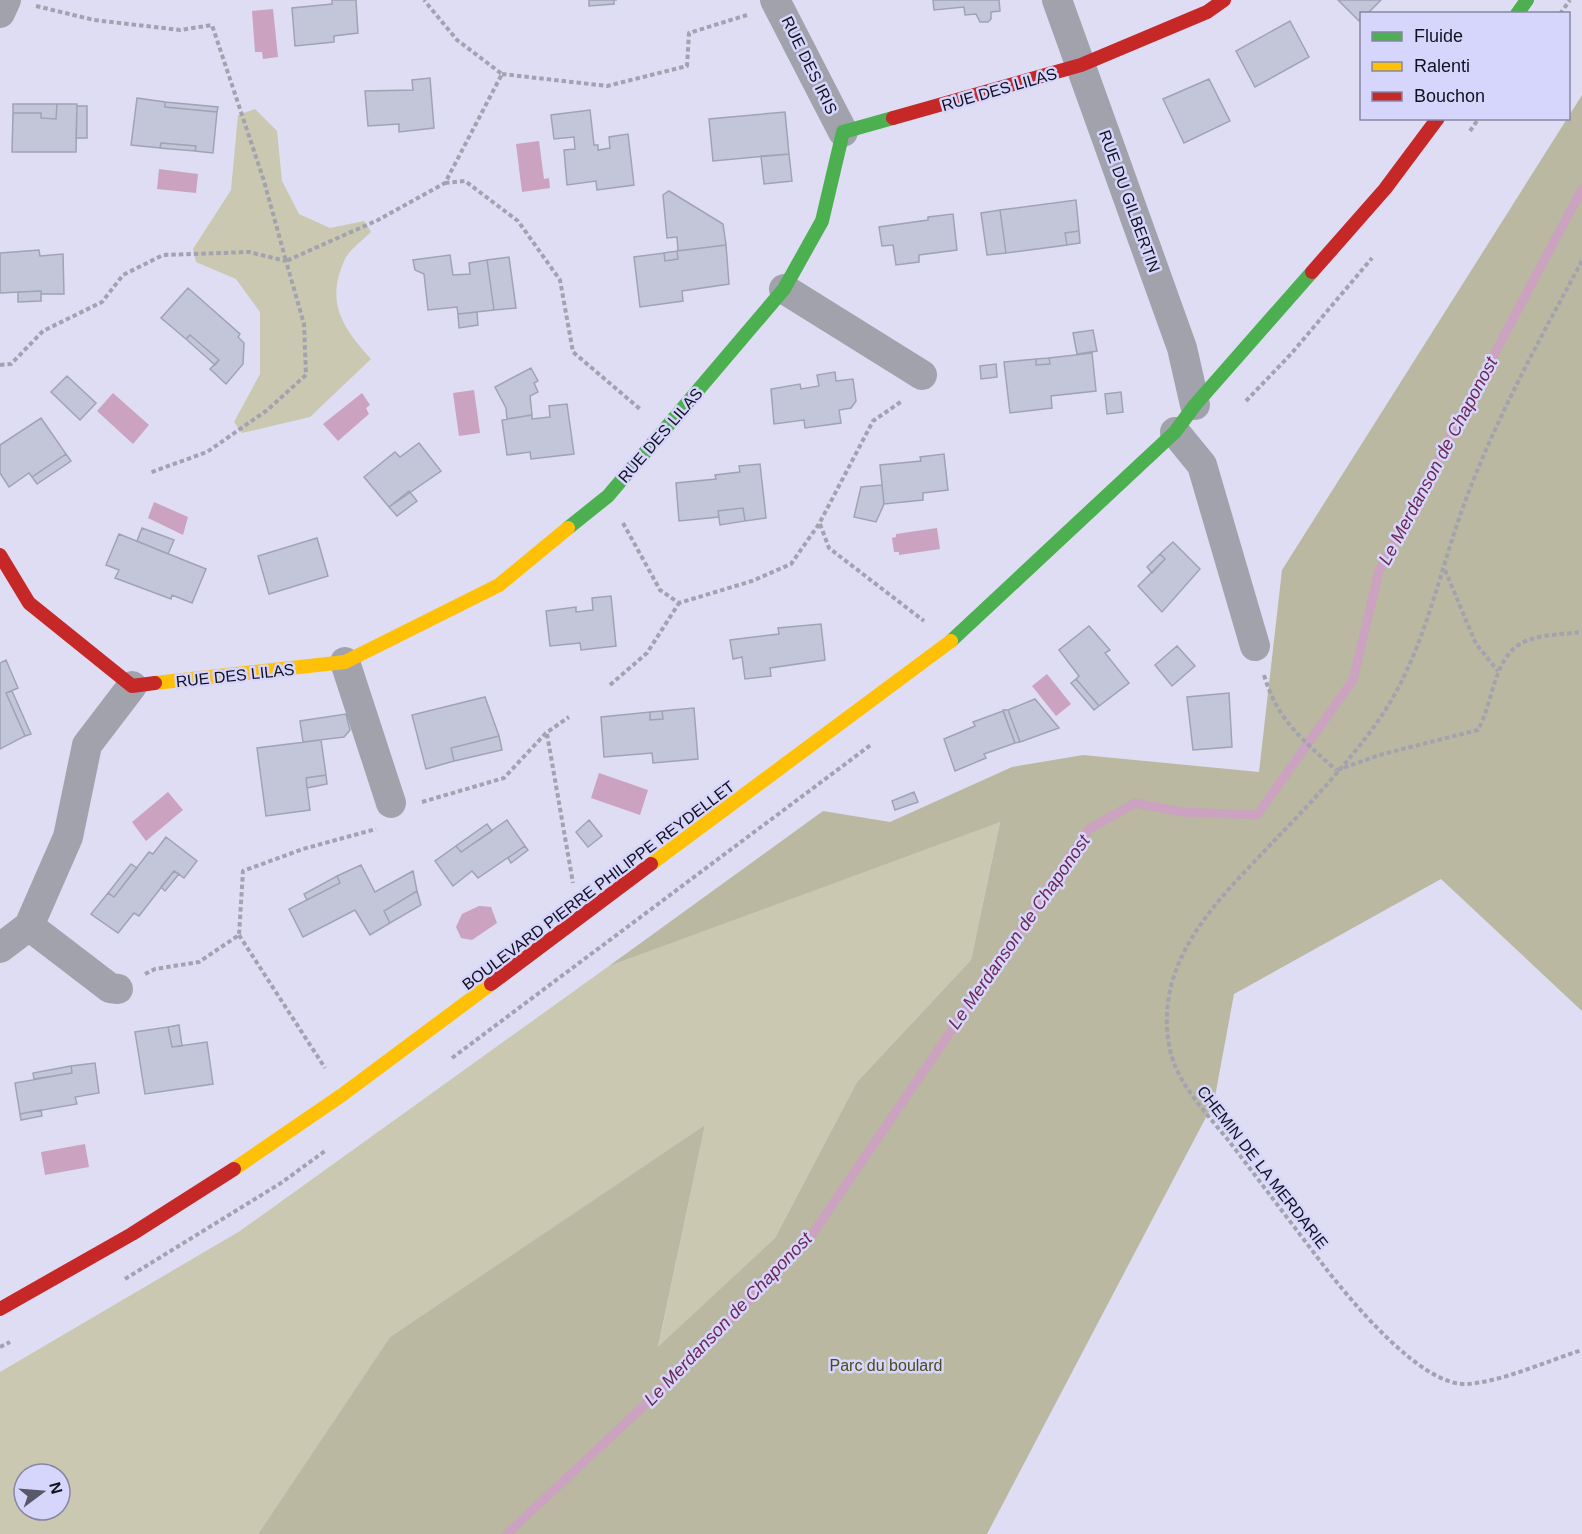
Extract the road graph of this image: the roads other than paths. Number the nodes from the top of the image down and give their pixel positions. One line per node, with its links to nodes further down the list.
1 (1057, 0): 6 (street, RUE DU GILBERTIN)
2 (1224, 0): 6 (main road, RUE DES LILAS)
3 (19, 2): 5 (street)
4 (778, 3): 8 (street, RUE DES IRIS)
5 (0, 13)
6 (1081, 65): 8 (main road, RUE DES LILAS); 11 (street, RUE DU GILBERTIN)
7 (1436, 120): 11 (main road, BOULEVARD PIERRE PHILIPPE REYDELLET)
8 (843, 132): 9 (main road, RUE DES LILAS)
9 (784, 289): 10 (street); 15 (main road, RUE DES LILAS)
10 (922, 375)
11 (1196, 405): 12 (main road, BOULEVARD PIERRE PHILIPPE REYDELLET)
12 (1175, 432): 14 (street); 21 (main road, BOULEVARD PIERRE PHILIPPE REYDELLET)
13 (0, 555): 16 (main road)
14 (1255, 646)
15 (345, 662): 16 (main road, RUE DES LILAS); 17 (street)
16 (132, 686): 18 (street)
17 (391, 803)
18 (29, 926): 19 (street); 20 (street)
19 (0, 948)
20 (118, 989)
21 (0, 1309)

